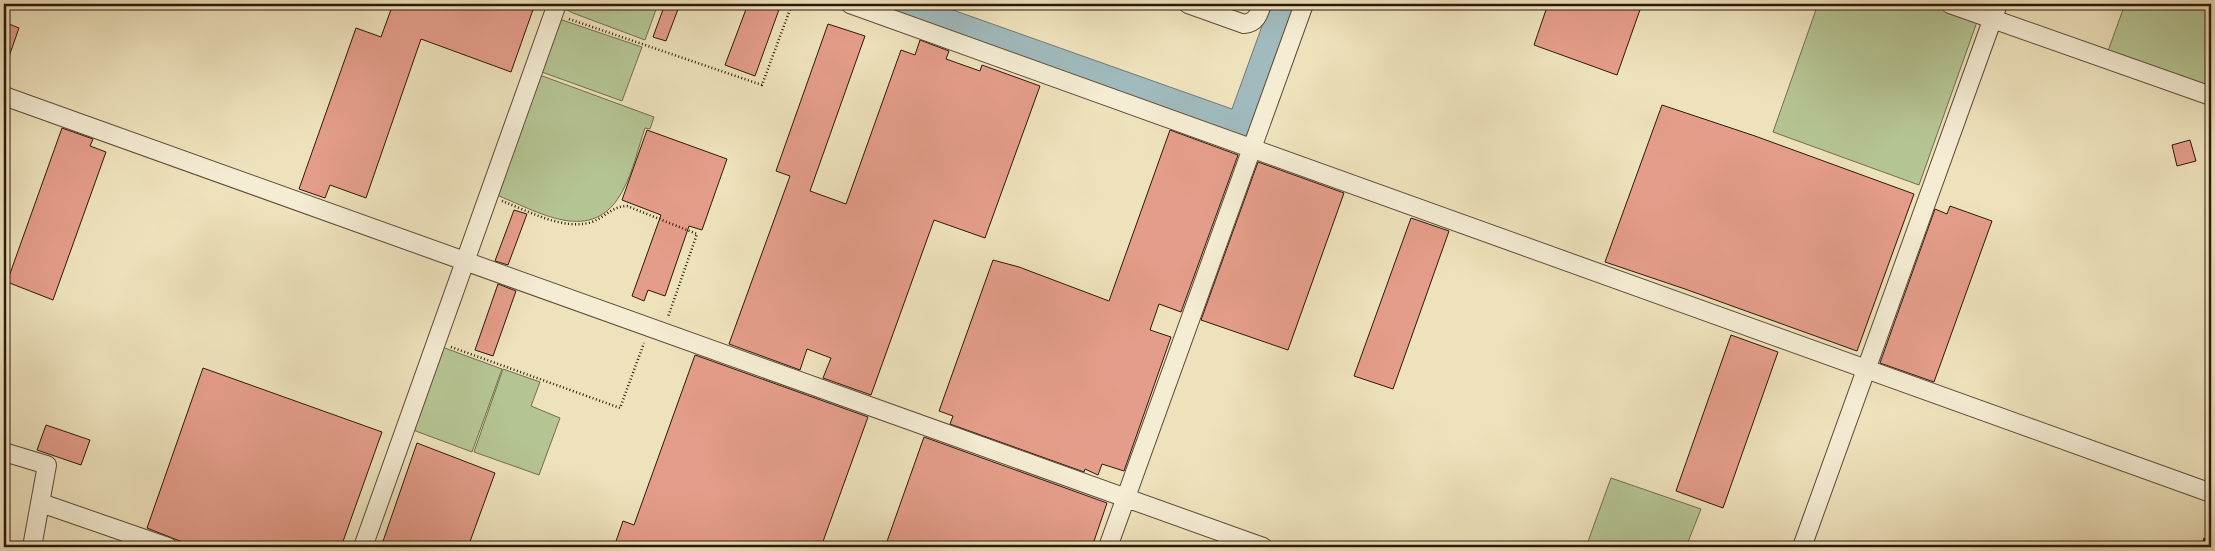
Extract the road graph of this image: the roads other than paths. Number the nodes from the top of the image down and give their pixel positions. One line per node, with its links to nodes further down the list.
1 (850, 4): 10 (street)
2 (1188, 4): 3 (street)
3 (1262, 4)
4 (1304, 4): 10 (street)
5 (1950, 4): 7 (street)
6 (555, 8): 11 (street)
7 (1996, 11): 9 (street); 12 (street)
8 (4, 96): 11 (street)
9 (2211, 96)
10 (1252, 148): 12 (street); 15 (street)
11 (464, 260): 15 (street); 19 (street)
12 (1867, 370): 14 (street); 22 (street)
13 (4, 452): 16 (street)
14 (2211, 493)
15 (1126, 498): 20 (street); 21 (street)
16 (41, 503): 17 (street); 18 (street)
17 (32, 547)
18 (168, 547)
19 (363, 547)
20 (1108, 547)
21 (1264, 547)
22 (1802, 547)

